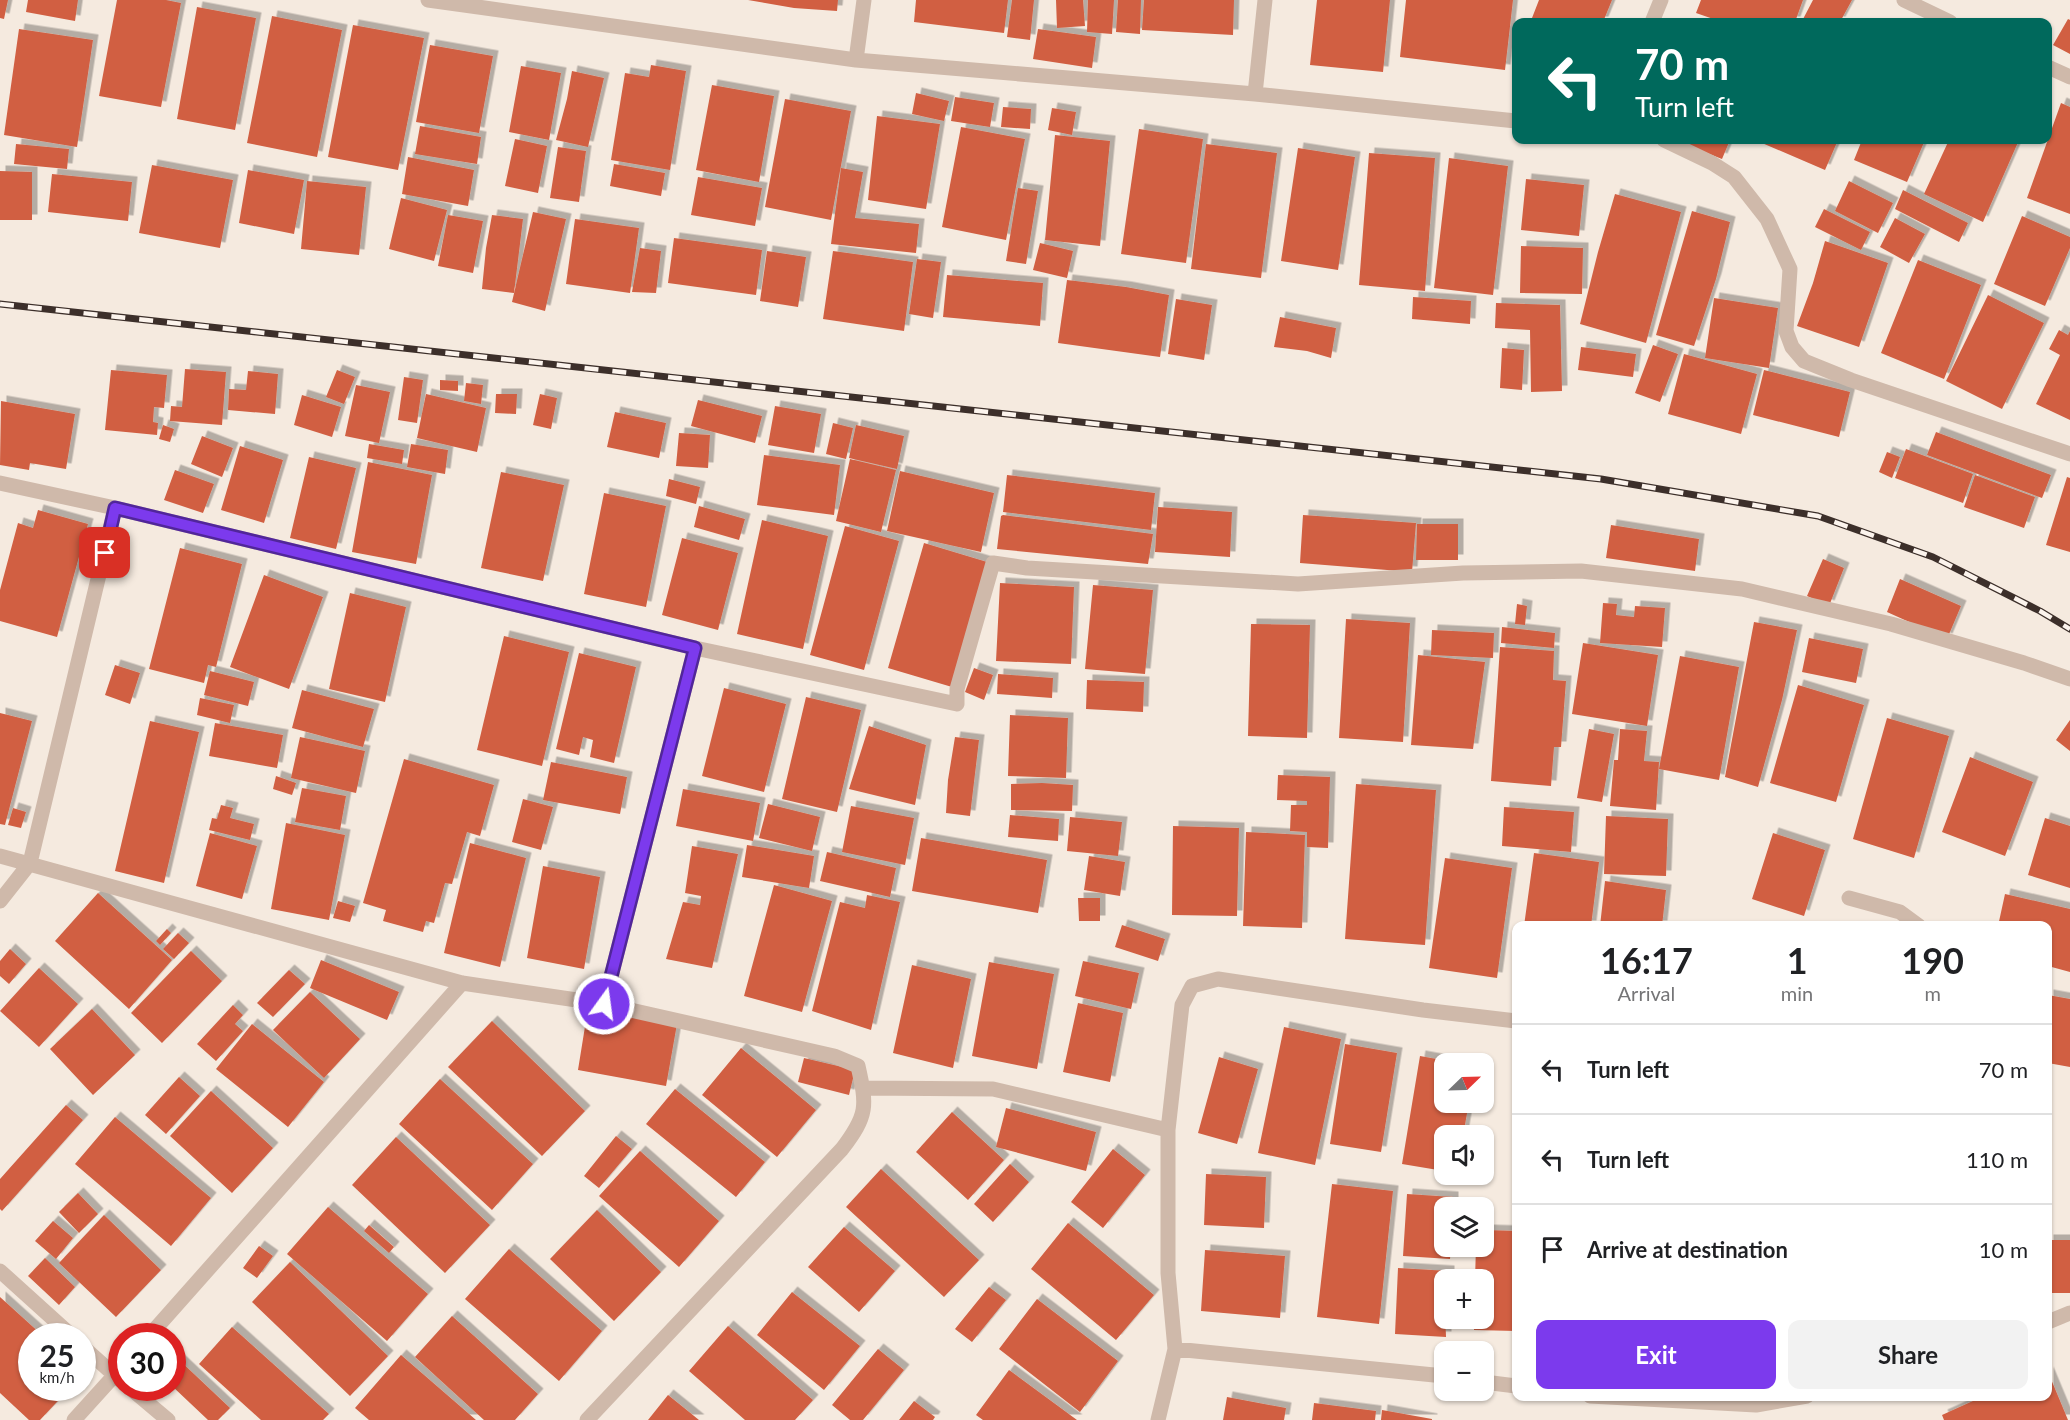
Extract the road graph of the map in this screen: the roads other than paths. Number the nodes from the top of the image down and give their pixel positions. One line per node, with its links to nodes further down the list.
1 (429, 0): 6 (street)
2 (864, 0): 9 (street)
3 (1265, 0): 12 (street)
4 (1660, 0): 7 (street)
5 (1904, 0): 8 (street)
6 (472, 4): 9 (street)
7 (1653, 18)
8 (1942, 18)
9 (856, 60): 12 (street)
10 (2052, 69): 11 (street)
11 (2070, 77)
12 (1255, 94): 13 (street)
13 (1512, 121)
14 (1672, 144): 15 (street)
15 (2070, 454)
16 (0, 483): 17 (street)
17 (115, 508): 18 (street); 21 (street)
18 (695, 648): 19 (street); 26 (street)
19 (2070, 679)
20 (0, 856): 21 (street)
21 (30, 863): 23 (street); 25 (street)
22 (1849, 898): 24 (street)
23 (0, 901)
24 (1912, 921)
25 (462, 983): 26 (street); 34 (street)
26 (604, 1004): 28 (street)
27 (1512, 1021): 29 (street)
28 (863, 1088): 29 (street); 48 (street)
29 (1168, 1130): 35 (street)
30 (0, 1271): 33 (street)
31 (2070, 1313): 32 (street)
32 (2052, 1320)
33 (58, 1323)
34 (161, 1323)
35 (1175, 1349): 38 (street); 49 (street)
36 (96, 1357): 37 (street)
37 (108, 1366)
38 (1434, 1376)
39 (1494, 1383): 41 (street)
40 (108, 1385): 46 (street)
41 (1512, 1386)
42 (145, 1401): 47 (street)
43 (1642, 1401): 45 (street)
44 (1791, 1401): 45 (street)
45 (1756, 1412)
46 (74, 1420)
47 (168, 1420)
48 (587, 1420)
49 (1158, 1420)

